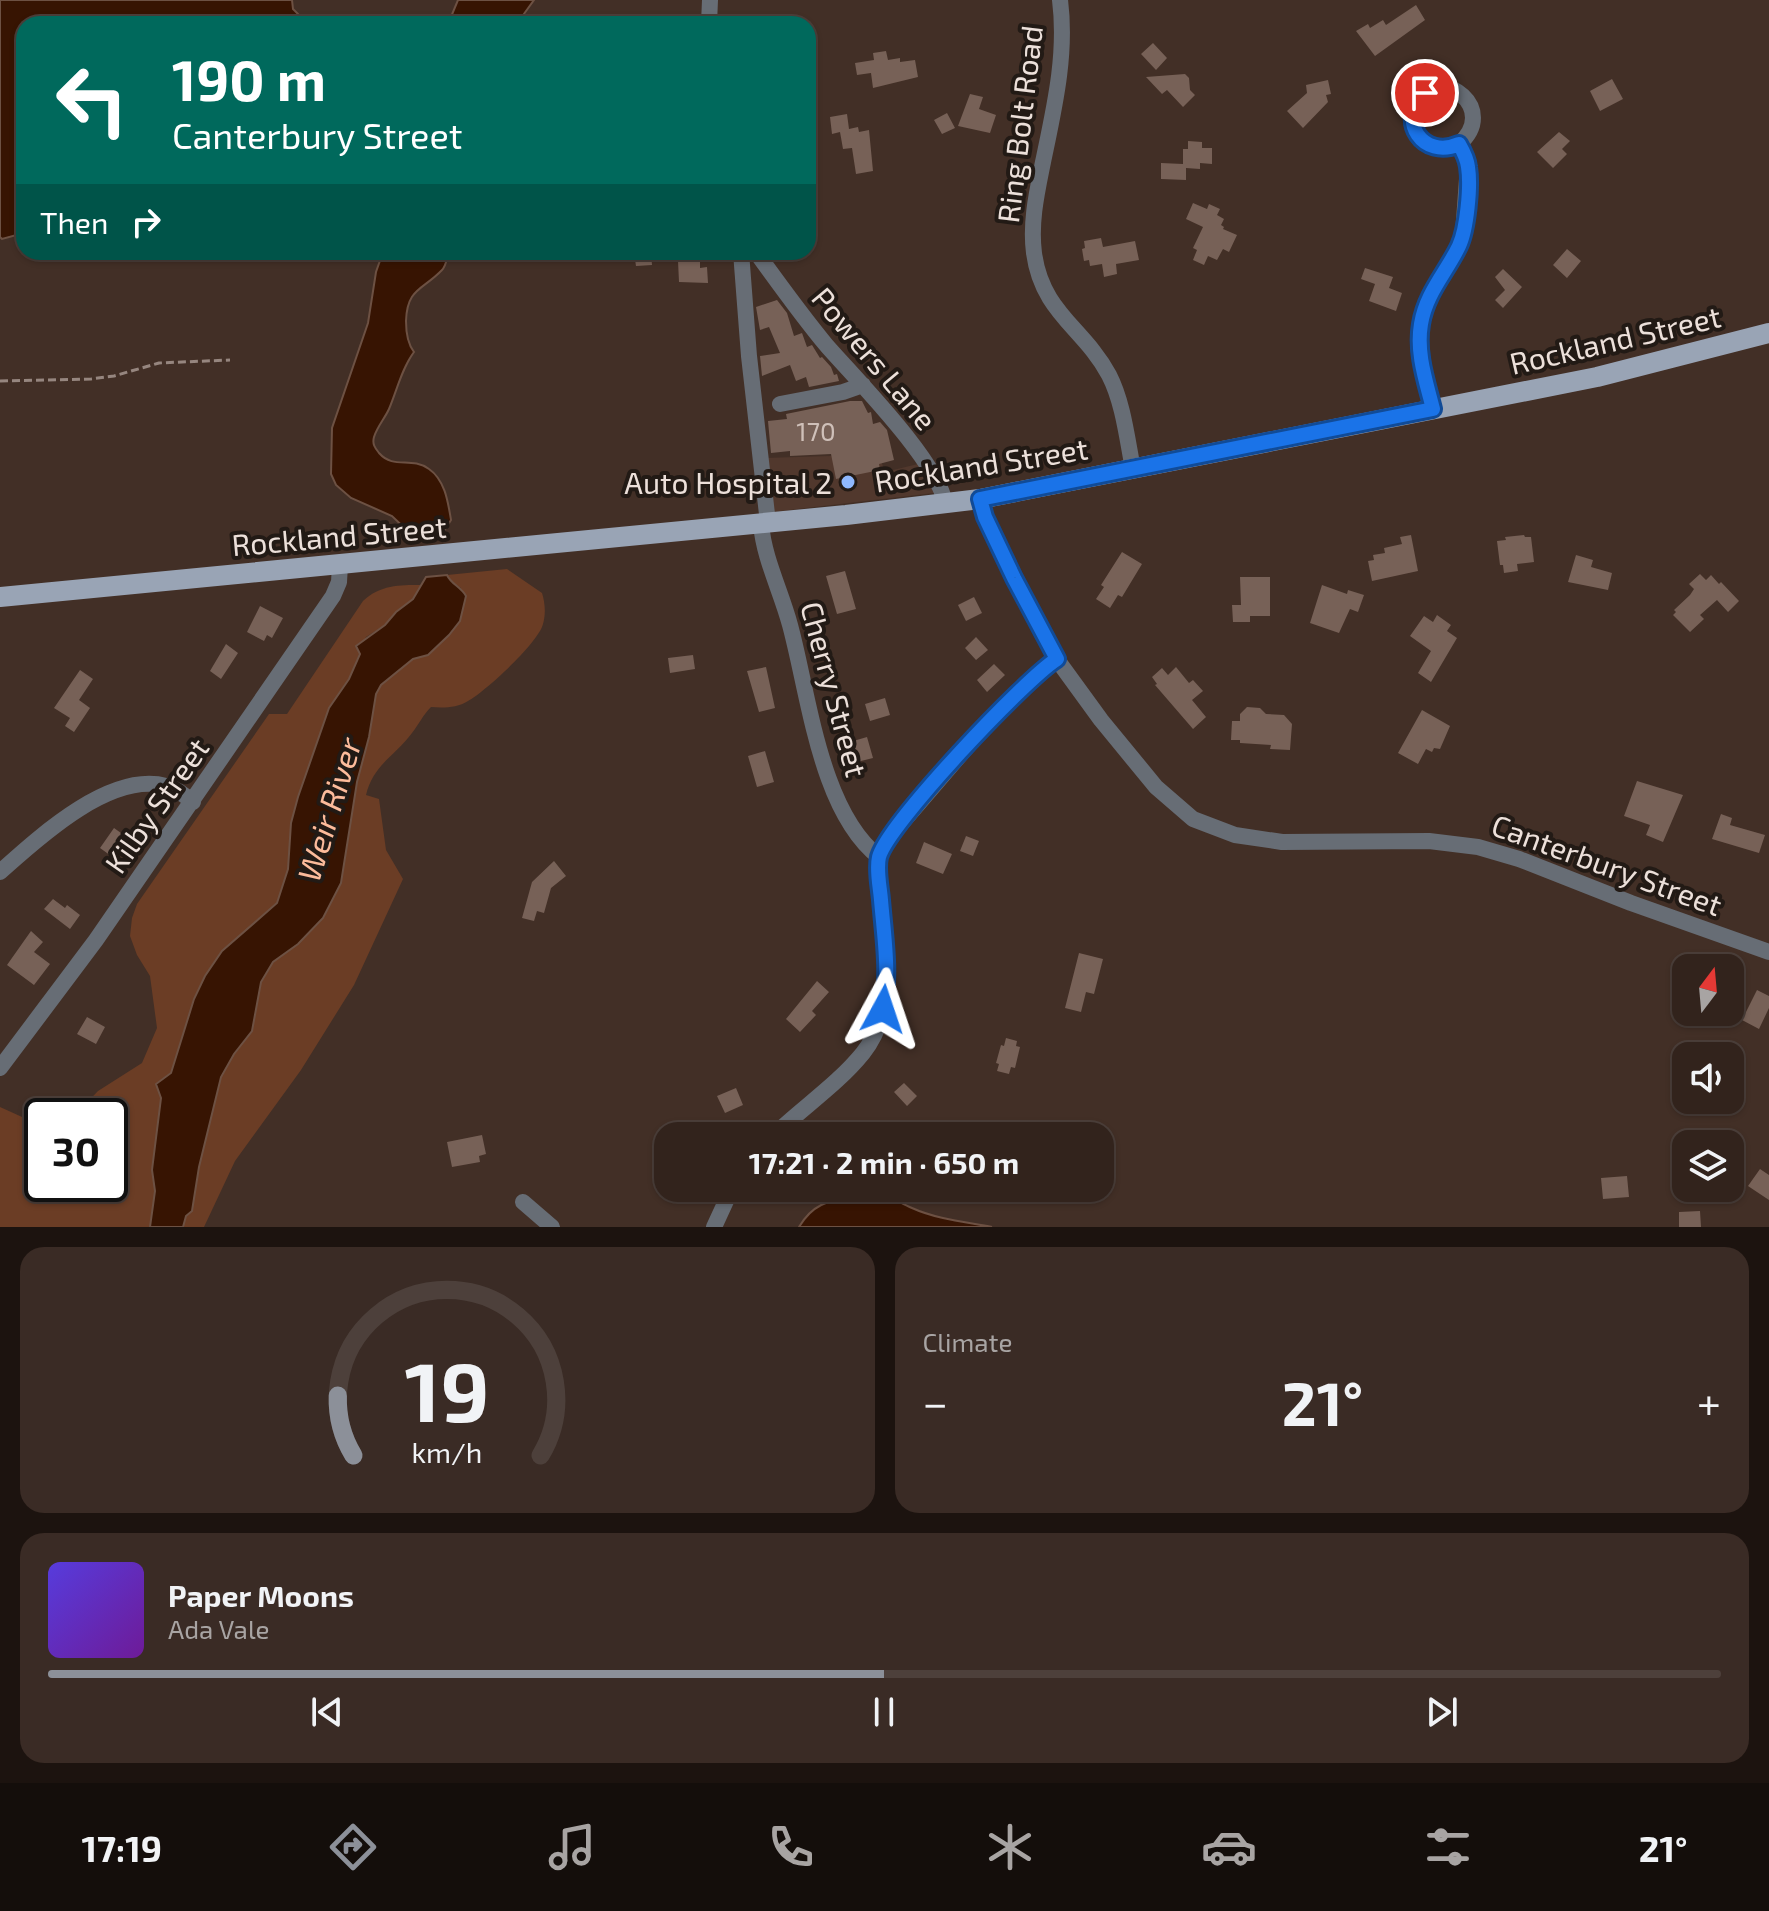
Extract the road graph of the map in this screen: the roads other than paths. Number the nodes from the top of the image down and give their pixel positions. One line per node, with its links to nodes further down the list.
1 (1060, 0): 9 (street, Ring Bolt Road)
2 (1459, 144): 8 (street)
3 (742, 260): 12 (street, Cherry Street)
4 (762, 260): 6 (street, Powers Lane)
5 (1769, 333): 8 (main road, Rockland Street)
6 (863, 385): 7 (street); 11 (street, Powers Lane)
7 (780, 404)
8 (1433, 409): 9 (main road, Rockland Street)
9 (1133, 469): 10 (main road, Rockland Street)
10 (980, 499): 11 (main road, Rockland Street); 15 (street, Canterbury Street)
11 (945, 503): 12 (main road, Rockland Street)
12 (764, 523): 13 (main road, Rockland Street); 17 (street, Cherry Street)
13 (340, 565): 14 (main road, Rockland Street); 16 (street, Kilby Street)
14 (0, 597)
15 (1057, 659): 17 (street); 19 (street, Canterbury Street)
16 (193, 802): 18 (street); 20 (street, Kilby Street)
17 (879, 857): 21 (street)
18 (0, 872)
19 (1769, 952)
20 (0, 1068)
21 (788, 1122)
22 (523, 1202): 24 (street)
23 (726, 1202): 25 (street)
24 (552, 1227)
25 (714, 1227)

